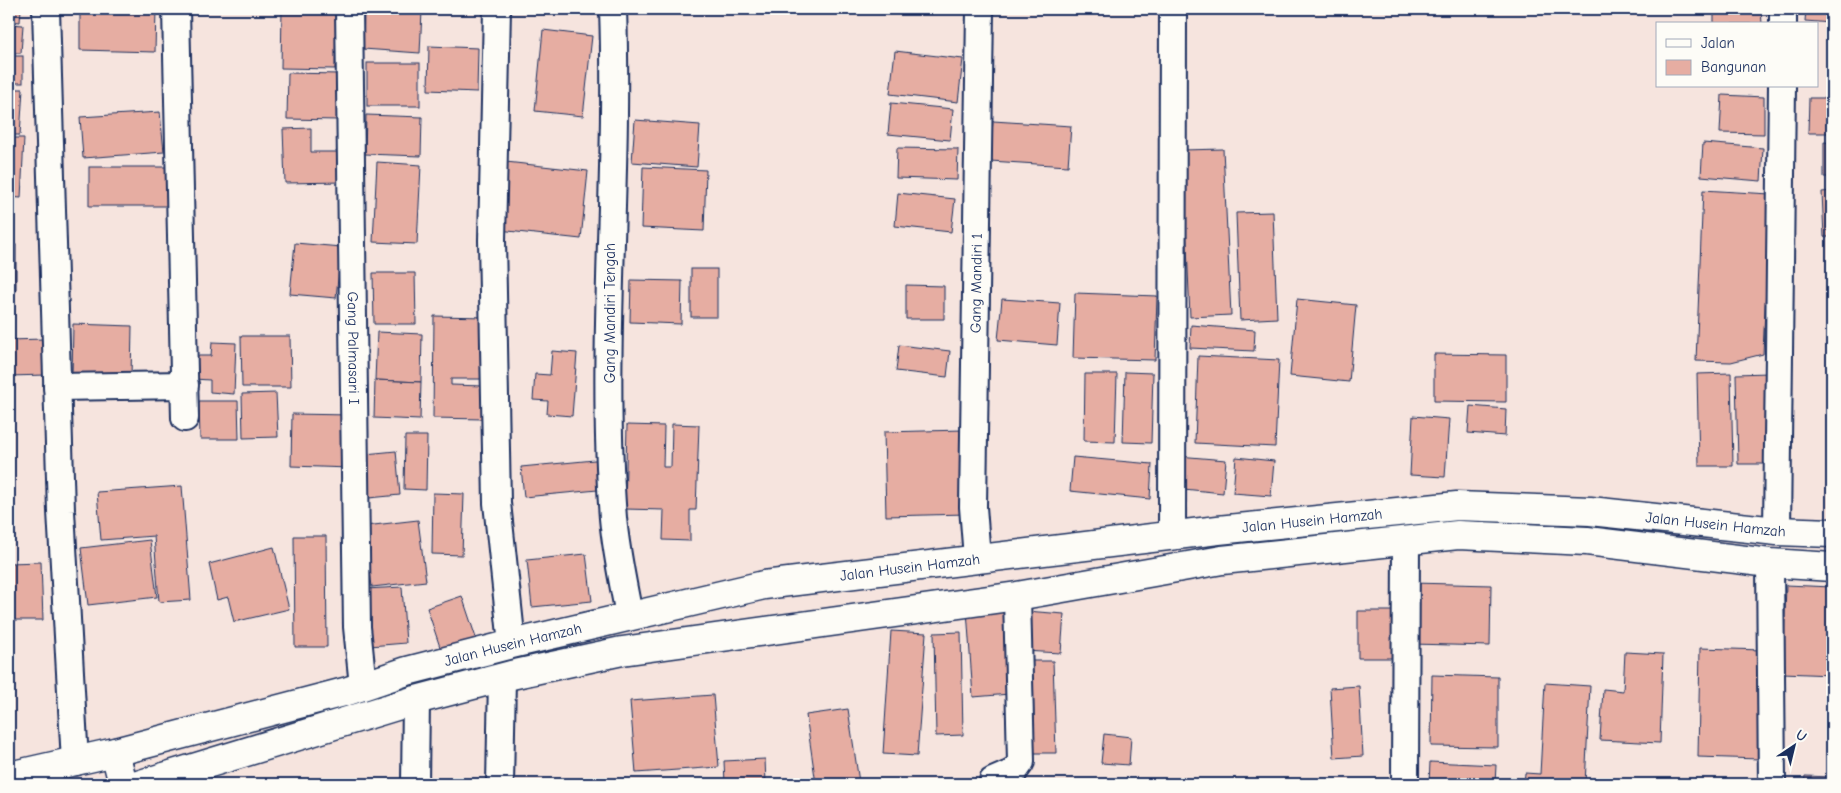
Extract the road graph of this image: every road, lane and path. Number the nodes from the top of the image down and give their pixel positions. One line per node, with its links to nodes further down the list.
1 (46, 9): 12 (street)
2 (176, 9): 11 (street)
3 (349, 9): 27 (street, Gang Palmasari I)
4 (497, 9): 25 (street)
5 (613, 9): 24 (street, Gang Mandiri Tengah)
6 (980, 9): 19 (street, Gang Mandiri 1)
7 (1174, 9): 16 (street)
8 (1783, 9): 9 (street)
9 (1783, 22)
10 (1782, 88): 14 (street)
11 (185, 385): 12 (street); 13 (street)
12 (57, 387): 30 (street)
13 (185, 418)
14 (1777, 531): 15 (street, Jalan Husein Hamzah); 16 (street, Jalan Husein Hamzah)
15 (1832, 533)
16 (1172, 535): 18 (street, Jalan Husein Hamzah)
17 (1406, 541): 20 (street, Jalan Husein Hamzah); 22 (street, Jalan Husein Hamzah); 37 (street)
18 (1112, 542): 19 (street, Jalan Husein Hamzah); 22 (street)
19 (976, 558): 24 (street, Jalan Husein Hamzah)
20 (1770, 563): 21 (street, Jalan Husein Hamzah); 38 (street)
21 (1832, 566)
22 (1118, 577): 23 (street, Jalan Husein Hamzah)
23 (1017, 596): 26 (street, Jalan Husein Hamzah); 36 (street)
24 (629, 615): 25 (street, Jalan Husein Hamzah)
25 (512, 644): 27 (street, Jalan Husein Hamzah)
26 (502, 678): 28 (street, Jalan Husein Hamzah); 35 (street)
27 (363, 686): 29 (street, Jalan Husein Hamzah)
28 (416, 700): 33 (street, Jalan Husein Hamzah); 34 (street)
29 (115, 752): 30 (street, Jalan Husein Hamzah); 32 (street)
30 (75, 762): 31 (street, Jalan Husein Hamzah)
31 (9, 776)
32 (122, 784)
33 (141, 784)
34 (414, 784)
35 (500, 784)
36 (992, 784)
37 (1405, 784)
38 (1772, 784)

